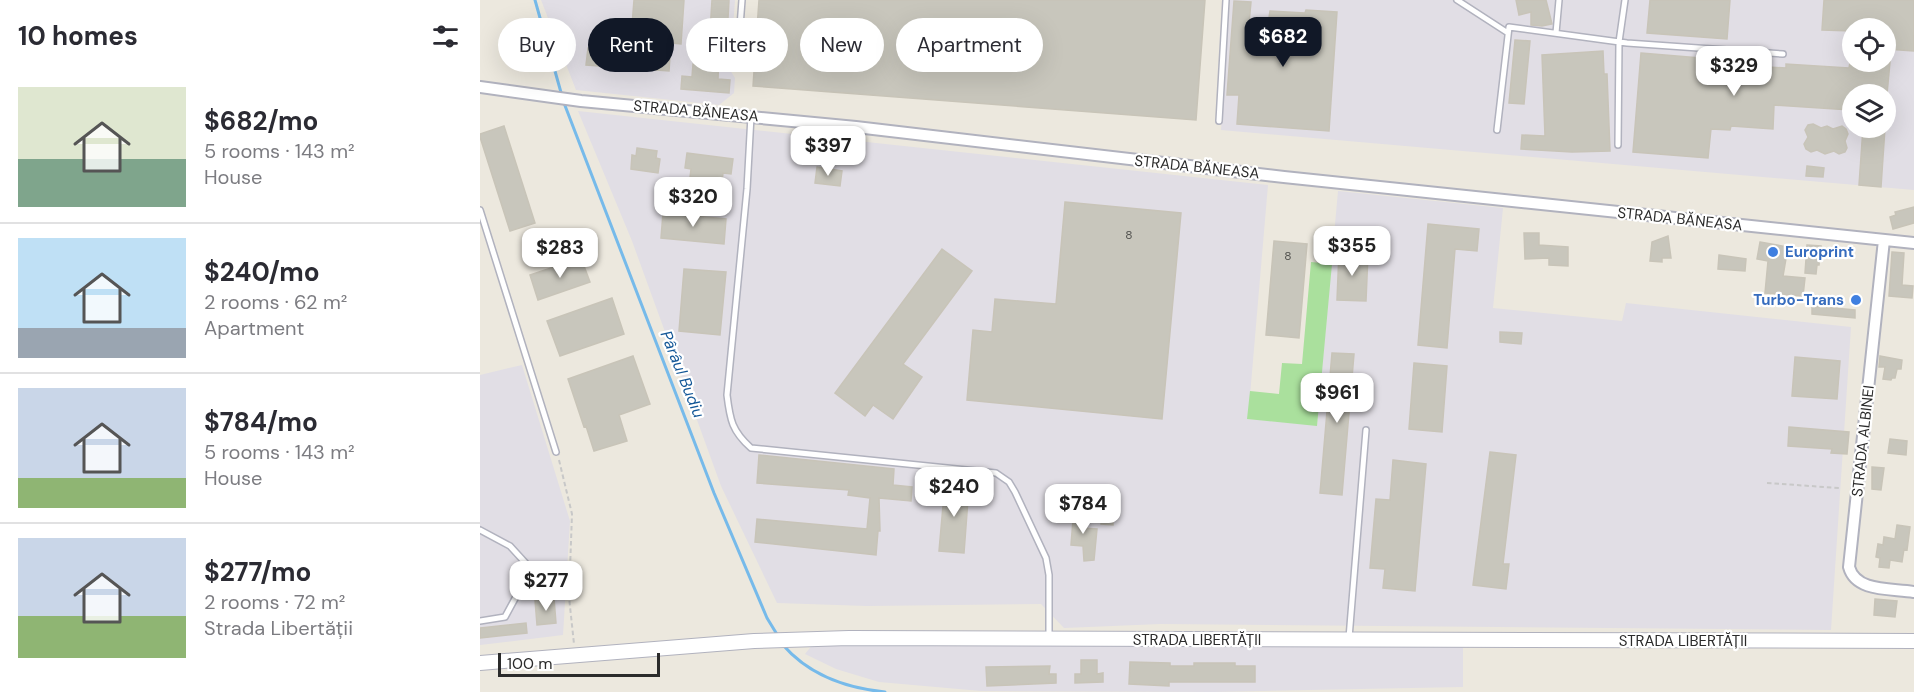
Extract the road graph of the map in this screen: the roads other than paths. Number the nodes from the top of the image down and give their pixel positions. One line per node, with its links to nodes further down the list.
1 (742, 0): 6 (lane)
2 (1226, 0): 13 (lane)
3 (1457, 0): 7 (lane)
4 (1559, 0): 8 (lane)
5 (1625, 0): 9 (lane)
6 (741, 18)
7 (1508, 33): 8 (lane); 14 (lane)
8 (1556, 33): 9 (lane)
9 (1619, 42): 10 (lane); 15 (lane)
10 (1783, 54)
11 (480, 87): 12 (street, STRADA BĂNEASA)
12 (751, 116): 17 (street, STRADA BĂNEASA); 24 (lane)
13 (1219, 121)
14 (1497, 130)
15 (1618, 145)
16 (480, 210): 20 (lane)
17 (1884, 240): 18 (street, STRADA BĂNEASA); 22 (street, STRADA ALBINEI)
18 (1914, 243)
19 (1366, 430): 25 (lane)
20 (556, 452)
21 (480, 530): 23 (lane)
22 (1914, 592)
23 (480, 621)
24 (1049, 640): 25 (main road, STRADA LIBERTĂȚII); 27 (main road, STRADA LIBERTĂȚII)
25 (1349, 640): 26 (main road, STRADA LIBERTĂȚII)
26 (1914, 641)
27 (480, 663)

